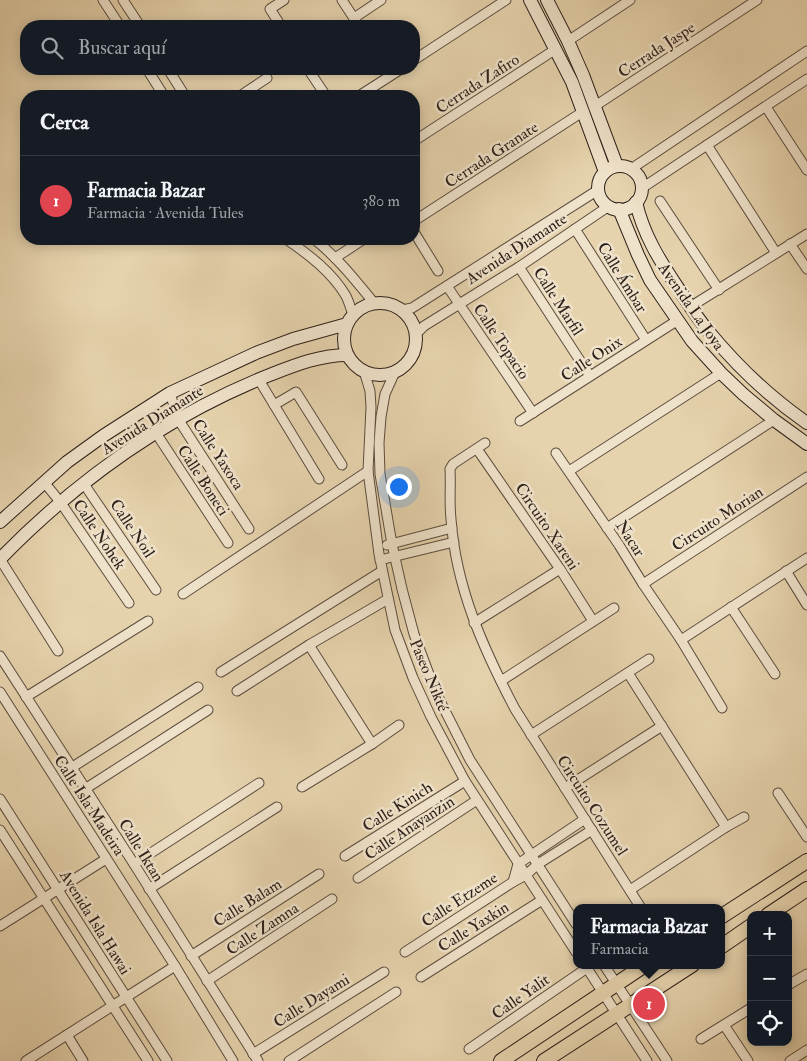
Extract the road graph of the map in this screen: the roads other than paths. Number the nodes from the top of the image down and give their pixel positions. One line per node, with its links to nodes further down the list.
1 (103, 0): 11 (street)
2 (123, 0): 12 (street)
3 (284, 0): 13 (street)
4 (342, 0): 14 (street)
5 (381, 0): 15 (street)
6 (506, 0): 19 (street)
7 (530, 0): 17 (street)
8 (547, 0): 16 (street)
9 (630, 0): 16 (street)
10 (757, 0): 32 (street, Cerrada Jaspe)
11 (116, 20)
12 (136, 20)
13 (277, 20)
14 (355, 20)
15 (358, 20)
16 (568, 41): 32 (street)
17 (556, 49): 32 (street); 33 (street, Cerrada Zafiro)
18 (807, 51): 36 (street)
19 (420, 56)
20 (151, 75): 26 (street)
21 (172, 75): 27 (street)
22 (312, 75): 29 (street)
23 (384, 75): 30 (street)
24 (267, 78): 28 (street)
25 (807, 79): 31 (street)
26 (160, 90)
27 (181, 90)
28 (249, 90)
29 (322, 90)
30 (366, 90)
31 (766, 107): 34 (street); 37 (street)
32 (589, 109): 35 (street); 38 (street); 44 (street, Cerrada Granate)
33 (420, 137)
34 (708, 145): 39 (street); 52 (street)
35 (617, 166): 36 (street); 38 (street)
36 (631, 169): 39 (street)
37 (807, 170)
38 (604, 172): 40 (street)
39 (642, 188): 42 (street)
40 (598, 190): 43 (street); 57 (street, Avenida Diamante)
41 (660, 201): 58 (street)
42 (636, 202): 43 (street); 61 (street, Avenida La Joya)
43 (614, 208): 45 (street, Avenida Diamante); 64 (street, Avenida La Joya)
44 (420, 217)
45 (575, 229): 54 (street, Avenida Diamante); 66 (street, Calle Ámbar)
46 (807, 234): 48 (street)
47 (420, 242): 56 (street)
48 (790, 244): 52 (street); 55 (street)
49 (295, 245): 63 (street)
50 (321, 245): 53 (street)
51 (355, 245): 53 (street)
52 (776, 253): 58 (street)
53 (335, 258): 59 (street)
54 (519, 267): 60 (street, Avenida Diamante); 71 (street, Calle Marfil)
55 (807, 269)
56 (438, 271)
57 (447, 286): 60 (street, Calle Topacio); 62 (street, Avenida Diamante)
58 (719, 290): 61 (street)
59 (374, 303): 62 (street); 63 (street)
60 (459, 304): 65 (street, Avenida Diamante); 75 (street, Calle Topacio)
61 (690, 306): 79 (street, Avenida La Joya)
62 (402, 310): 65 (street)
63 (350, 319): 67 (street); 73 (street, Avenida Diamante)
64 (678, 320): 66 (street, Calle Onix); 70 (street, Avenida La Joya)
65 (416, 334): 69 (street)
66 (646, 340): 71 (street, Calle Onix)
67 (348, 355): 68 (street); 72 (street, Avenida Diamante)
68 (364, 371): 69 (street); 86 (street, Paseo Nikté)
69 (395, 372): 99 (street, Paseo Nikté)
70 (721, 372): 77 (street, Avenida La Joya); 87 (street)
71 (590, 376): 75 (street, Calle Onix)
72 (259, 380): 74 (street); 76 (street, Avenida Diamante)
73 (170, 393): 76 (street, Calle Yaxoca); 90 (street, Avenida Diamante)
74 (274, 405): 85 (street); 89 (street)
75 (533, 413): 78 (street, Calle Onix)
76 (178, 419): 80 (street, Avenida Diamante); 96 (street, Calle Yaxoca)
77 (774, 420): 82 (street, Avenida La Joya); 95 (street)
78 (520, 421)
79 (807, 423)
80 (156, 433): 91 (street, Avenida Diamante); 98 (street, Calle Boneci)
81 (486, 443): 83 (street)
82 (807, 444)
83 (477, 449): 94 (street); 105 (street, Circuito Xareni)
84 (556, 453): 87 (street, Nacar)
85 (342, 465)
86 (368, 471): 100 (street, Paseo Nikté); 110 (street)
87 (569, 471): 95 (street, Nacar)
88 (807, 477): 108 (street, Circuito Morian)
89 (319, 479)
90 (44, 482): 92 (street, Calle Nohek); 93 (street, Avenida Diamante)
91 (84, 484): 92 (street, Avenida Diamante); 109 (street, Calle Noil)
92 (61, 503): 103 (street, Avenida Diamante); 112 (street, Calle Nohek)
93 (0, 522)
94 (452, 528): 97 (street); 99 (street)
95 (607, 528): 108 (street, Nacar)
96 (249, 529)
97 (454, 542): 101 (street); 118 (street)
98 (228, 543)
99 (392, 544): 100 (street); 101 (street, Paseo Nikté)
100 (378, 547): 104 (street, Paseo Nikté)
101 (395, 556): 104 (street); 154 (street, Paseo Nikté)
102 (807, 558): 107 (street)
103 (0, 559): 121 (street)
104 (380, 560): 106 (street, Paseo Nikté)
105 (560, 569): 117 (street, Circuito Xareni); 118 (street)
106 (382, 571): 111 (street, Paseo Nikté); 124 (street)
107 (786, 571): 113 (street); 114 (street)
108 (643, 584): 119 (street, Nacar)
109 (156, 590)
110 (183, 594)
111 (388, 599): 120 (street); 139 (street, Paseo Nikté)
112 (129, 603)
113 (807, 605)
114 (731, 607): 119 (street); 126 (street)
115 (614, 608): 117 (street)
116 (148, 621): 131 (street)
117 (593, 621): 127 (street)
118 (474, 622): 127 (street)
119 (681, 640): 132 (street, Nacar)
120 (309, 645): 129 (street); 137 (street)
121 (58, 651)
122 (0, 656): 131 (street, Calle Iktan)
123 (649, 659): 125 (street)
124 (221, 672)
125 (628, 673): 135 (street); 136 (street)
126 (775, 674)
127 (500, 681): 136 (street, Circuito Cozumel)
128 (198, 687): 138 (street)
129 (237, 691)
130 (0, 692): 156 (street, Calle Isla Madeira)
131 (26, 697): 138 (street, Calle Iktan)
132 (722, 708)
133 (208, 710): 143 (street)
134 (399, 726): 137 (street)
135 (662, 726): 142 (street); 150 (street)
136 (531, 735): 142 (street, Circuito Cozumel)
137 (372, 744): 141 (street)
138 (71, 768): 143 (street, Calle Iktan)
139 (465, 780): 146 (street, Paseo Nikté); 155 (street, Calle Kinich)
140 (259, 783): 158 (street)
141 (302, 787)
142 (565, 788): 149 (street, Circuito Cozumel)
143 (85, 790): 158 (street, Calle Iktan)
144 (778, 793): 153 (street)
145 (0, 799): 167 (street, Avenida Isla Hawai)
146 (477, 800): 159 (street, Paseo Nikté); 163 (street, Calle Anayanzin)
147 (276, 807): 165 (street)
148 (744, 816): 150 (street)
149 (585, 819): 152 (street, Circuito Cozumel); 154 (street)
150 (726, 827): 168 (street)
151 (0, 830): 169 (street, Avenida Isla Hawai)
152 (592, 830): 160 (street); 168 (street, Circuito Cozumel)
153 (807, 837)
154 (531, 855): 159 (street); 160 (street, Paseo Nikté)
155 (346, 856)
156 (106, 859): 167 (street); 182 (street, Calle Isla Madeira)
157 (807, 860): 174 (main road)
158 (134, 864): 165 (street, Calle Iktan)
159 (518, 864): 162 (street, Paseo Nikté); 164 (street, Calle Etzeme)
160 (538, 864): 162 (street); 175 (street, Paseo Nikté)
161 (319, 874): 181 (street, Calle Balam)
162 (526, 875): 164 (street); 171 (street, Paseo Nikté)
163 (358, 878)
164 (513, 882): 180 (street, Calle Etzeme)
165 (148, 889): 181 (street, Calle Iktan)
166 (807, 889): 173 (main road)
167 (58, 890): 169 (street); 196 (street, Avenida Isla Hawai)
168 (630, 890): 172 (street, Circuito Cozumel)
169 (44, 899): 176 (street); 197 (street, Avenida Isla Hawai)
170 (332, 899): 191 (street, Calle Zamna)
171 (542, 900): 179 (street, Paseo Nikté); 190 (street, Calle Yaxkin)
172 (639, 904)
173 (774, 911)
174 (725, 914)
175 (573, 919)
176 (0, 926)
177 (747, 929): 178 (main road)
178 (725, 944)
179 (573, 947)
180 (405, 952)
181 (191, 956): 191 (street, Calle Iktan)
182 (175, 966): 196 (street); 211 (street, Calle Isla Madeira)
183 (582, 969): 204 (street, Calle Yalit)
184 (588, 969): 195 (street)
185 (607, 969): 193 (street)
186 (639, 969): 193 (main road)
187 (686, 969): 198 (main road)
188 (384, 972): 206 (street, Calle Dayami)
189 (807, 974): 192 (street)
190 (421, 977)
191 (207, 981): 206 (street, Calle Iktan)
192 (792, 983)
193 (616, 984): 195 (main road); 198 (street)
194 (396, 992): 212 (street)
195 (602, 992): 200 (street); 213 (main road)
196 (126, 998): 197 (street); 210 (street, Avenida Isla Hawai)
197 (113, 1006): 202 (street); 209 (street, Avenida Isla Hawai)
198 (630, 1006): 200 (main road); 216 (street)
199 (747, 1011): 201 (street)
200 (616, 1014): 214 (main road); 215 (street)
201 (724, 1025): 203 (street); 217 (street)
202 (67, 1035): 207 (street); 208 (street)
203 (701, 1040)
204 (470, 1049)
205 (807, 1050): 218 (street)
206 (256, 1057)
207 (26, 1061)
208 (83, 1061)
209 (148, 1061)
210 (167, 1061)
211 (233, 1061)
212 (289, 1061)
213 (501, 1061)
214 (544, 1061)
215 (647, 1061)
216 (667, 1061)
217 (748, 1061)
218 (790, 1061)

